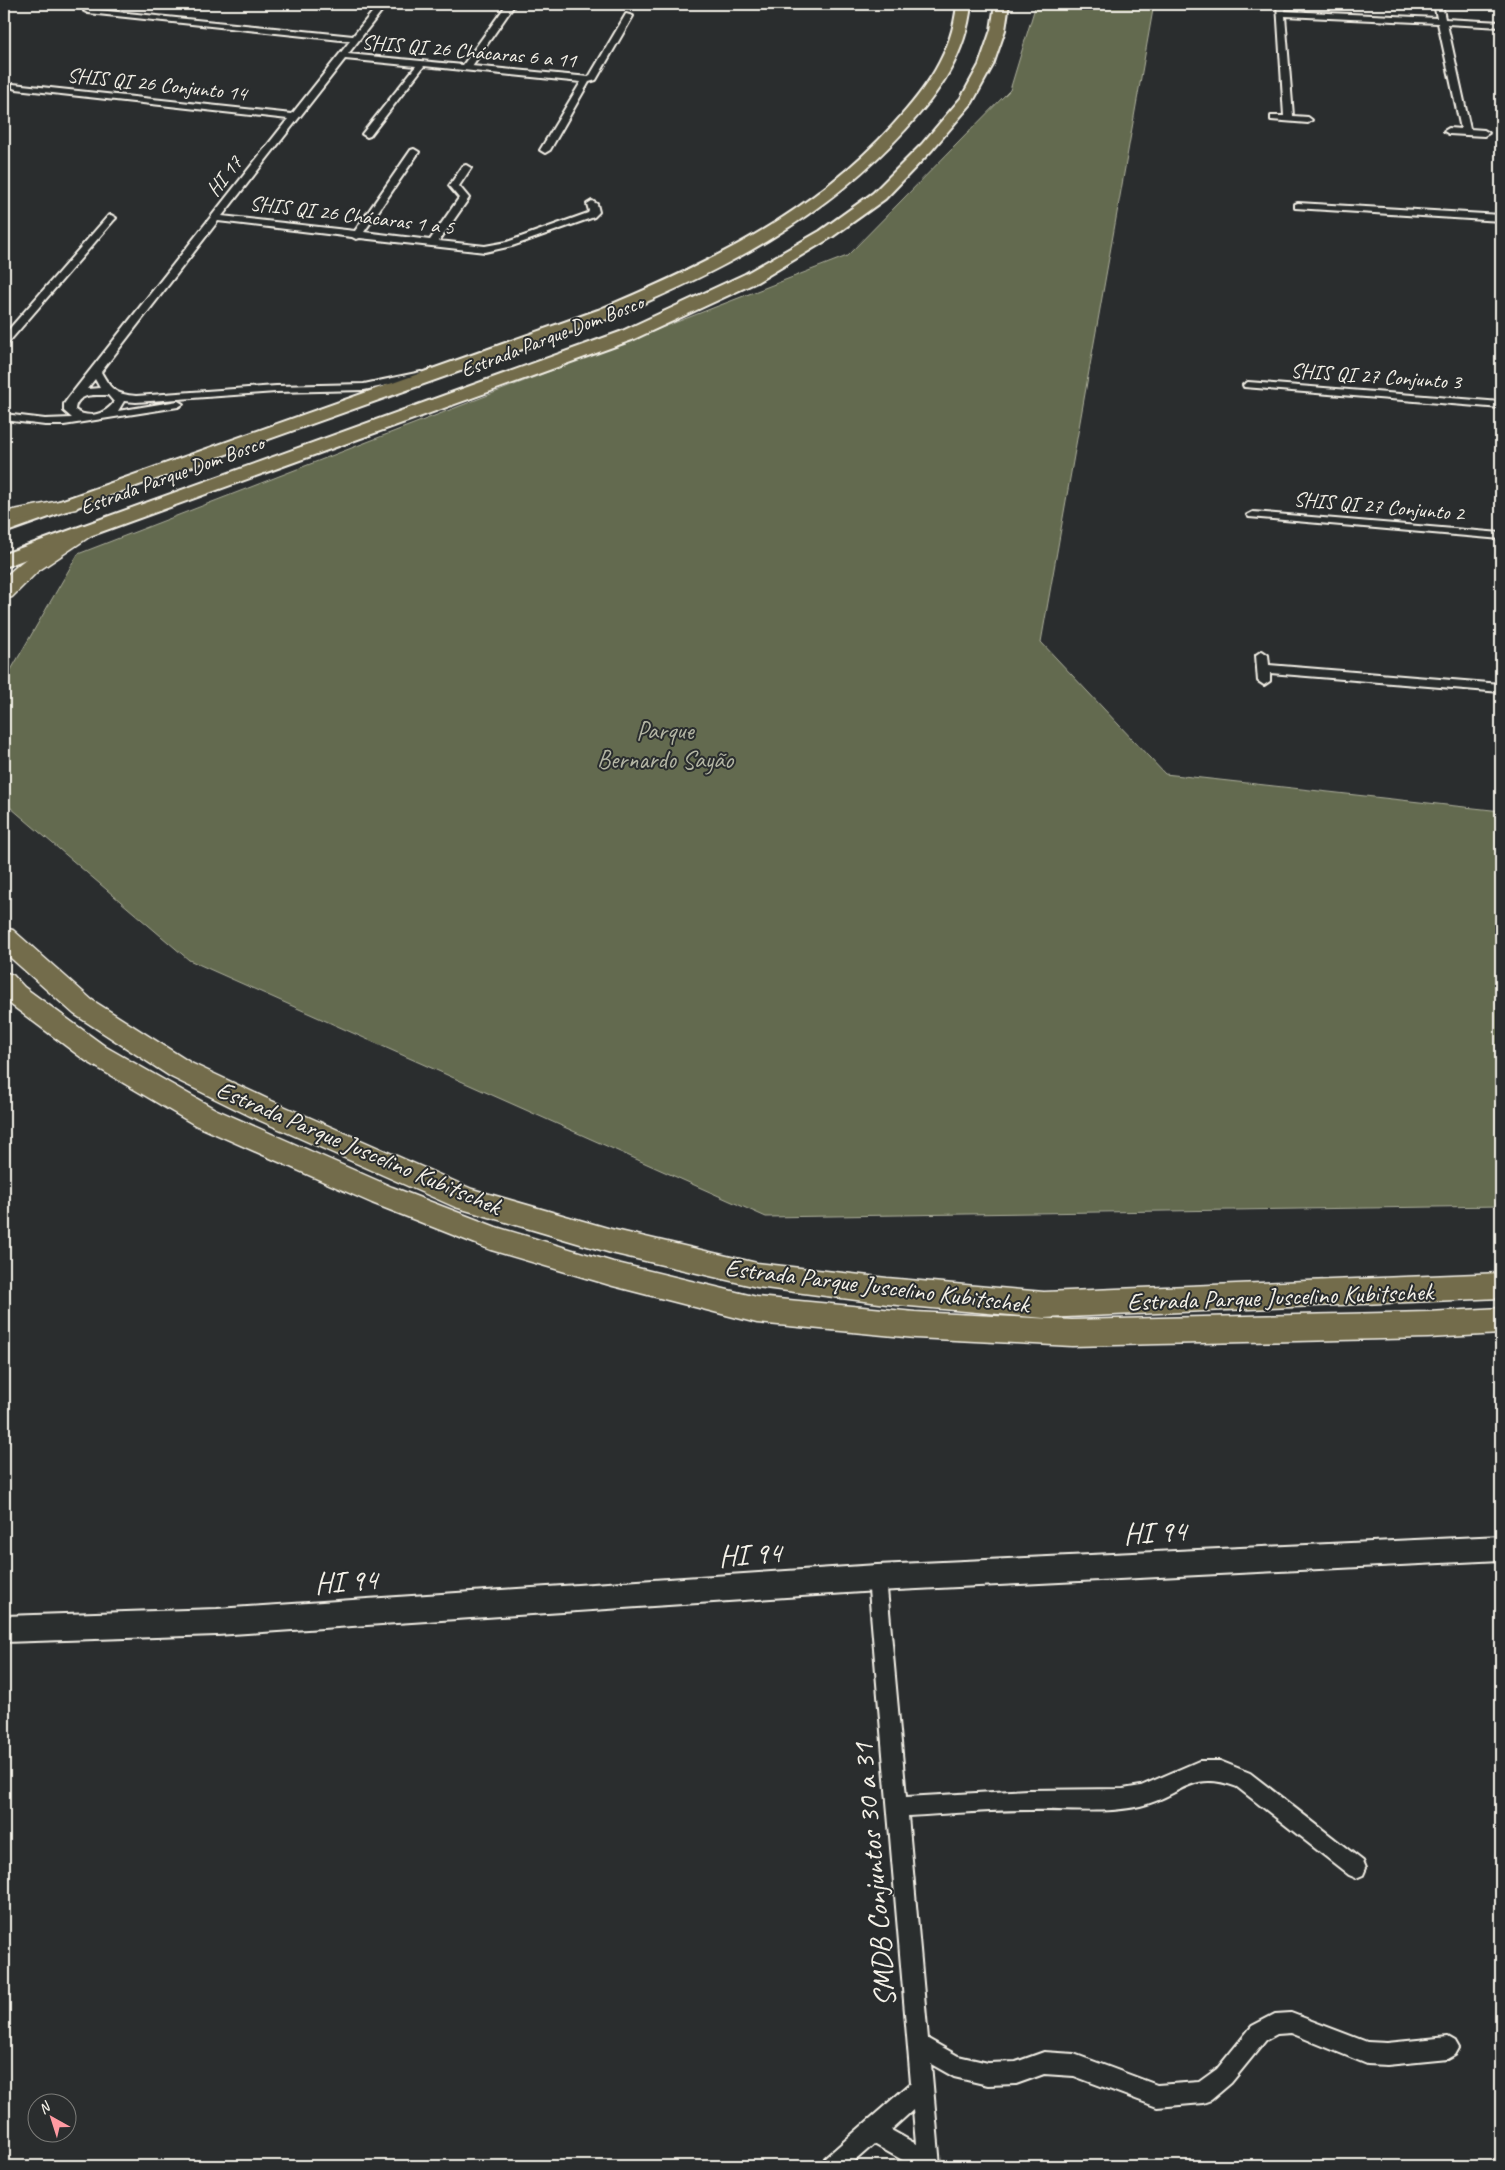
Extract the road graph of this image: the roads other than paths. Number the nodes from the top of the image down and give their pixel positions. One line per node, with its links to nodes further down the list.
1 (383, 4): 11 (street, HI 17)
2 (511, 4): 14 (street)
3 (964, 4): 35 (main road, Estrada Parque Dom Bosco)
4 (1002, 4): 36 (main road, Estrada Parque Dom Bosco)
5 (1438, 4): 9 (street)
6 (1280, 8): 9 (street); 19 (street)
7 (88, 11): 11 (street)
8 (629, 16): 15 (street)
9 (1442, 21): 10 (street); 22 (street)
10 (1501, 24)
11 (355, 39): 12 (street, HI 17)
12 (343, 56): 13 (street, SHIS QI 26 Chácaras 6 a 11); 17 (street, HI 17)
13 (422, 65): 14 (street, SHIS QI 26 Chácaras 6 a 11); 24 (street)
14 (465, 69): 15 (street, SHIS QI 26 Chácaras 6 a 11)
15 (590, 80): 25 (street)
16 (16, 86): 17 (street, SHIS QI 26 Conjunto 14)
17 (294, 117): 31 (street, HI 17)
18 (1274, 118): 19 (street)
19 (1288, 119): 20 (street)
20 (1308, 120)
21 (1449, 131): 22 (street)
22 (1466, 132): 23 (street)
23 (1484, 133)
24 (367, 134)
25 (545, 150)
26 (414, 152): 33 (street)
27 (466, 168): 34 (street)
28 (592, 204): 34 (street, SHIS QI 26 Chácaras 1 a 5)
29 (1298, 206): 32 (street)
30 (111, 218): 37 (street)
31 (215, 218): 33 (street, SHIS QI 26 Chácaras 1 a 5); 39 (street, HI 17)
32 (1501, 218)
33 (356, 236): 34 (street, SHIS QI 26 Chácaras 1 a 5)
34 (432, 244)
35 (694, 275): 36 (main road); 38 (main road, Estrada Parque Dom Bosco)
36 (687, 309): 55 (main road, Estrada Parque Dom Bosco)
37 (4, 341)
38 (494, 354): 41 (street); 46 (main road, Estrada Parque Dom Bosco)
39 (94, 371): 43 (street); 44 (street, HI 17)
40 (1248, 385): 45 (street, SHIS QI 27 Conjunto 3)
41 (311, 388): 42 (street); 46 (street)
42 (247, 391): 43 (street); 47 (street)
43 (113, 394): 44 (street); 47 (street)
44 (70, 403): 49 (street); 50 (street)
45 (1501, 405)
46 (327, 414): 51 (main road, Estrada Parque Dom Bosco)
47 (101, 416): 49 (street)
48 (4, 417): 50 (street)
49 (88, 418): 50 (street)
50 (37, 422)
51 (69, 505): 53 (highway); 54 (main road, Estrada Parque Dom Bosco)
52 (1253, 515): 56 (street, SHIS QI 27 Conjunto 2)
53 (4, 518)
54 (4, 528)
55 (82, 533): 57 (main road, Estrada Parque Dom Bosco); 58 (highway)
56 (1501, 536)
57 (4, 560)
58 (4, 592)
59 (1263, 668): 60 (street)
60 (1501, 688)
61 (4, 937): 63 (highway, Estrada Parque Juscelino Kubitschek)
62 (4, 982): 64 (highway, Estrada Parque Juscelino Kubitschek)
63 (1501, 1286)
64 (1501, 1321)
65 (1501, 1548): 66 (street, HI 94)
66 (877, 1578): 67 (street, HI 94); 68 (street, SMDB Conjuntos 30 a 31)
67 (4, 1629)
68 (897, 1807): 69 (street); 70 (street, SMDB Conjuntos 30 a 31)
69 (1356, 1868)
70 (919, 2045): 71 (street); 72 (street, SMDB Conjuntos 30 a 31)
71 (1448, 2048)
72 (923, 2087): 73 (street); 74 (street, SMDB Conjuntos 30 a 31)
73 (872, 2131): 74 (street); 75 (street)
74 (929, 2165)
75 (833, 2166)

